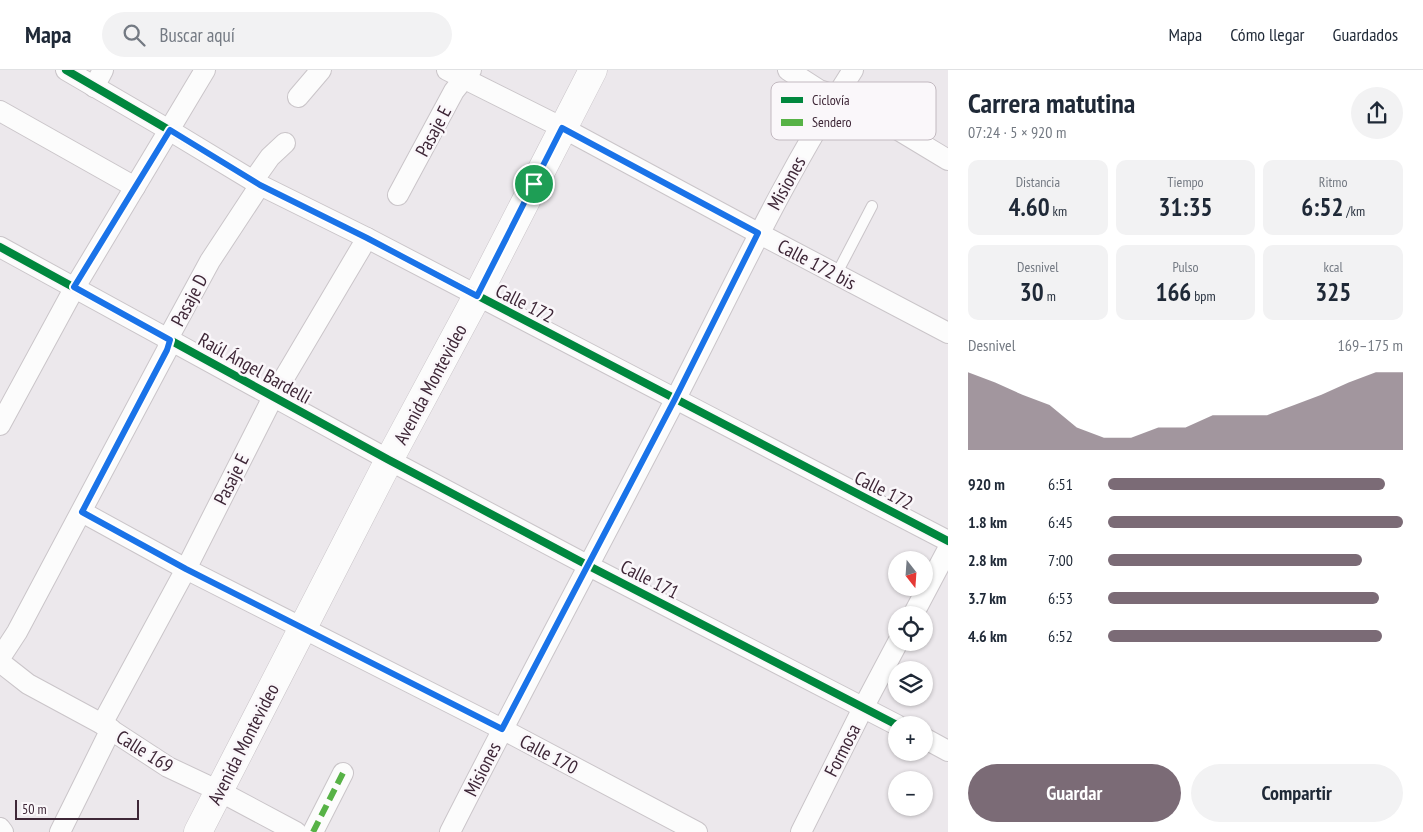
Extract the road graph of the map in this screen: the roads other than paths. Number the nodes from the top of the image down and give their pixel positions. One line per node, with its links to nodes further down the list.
1 (66, 70): 11 (street, Calle 172)
2 (103, 70): 11 (street)
3 (205, 70): 15 (street)
4 (321, 70): 12 (street)
5 (593, 70): 14 (street, Avenida Montevideo)
6 (788, 70): 9 (street)
7 (852, 70): 10 (street, Misiones)
8 (461, 73): 14 (street, Calle 172 bis); 22 (street, Pasaje E)
9 (807, 82)
10 (844, 82)
11 (94, 87): 15 (street, Calle 172)
12 (298, 97)
13 (0, 111): 21 (street)
14 (562, 128): 24 (street, Calle 172 bis); 29 (street, Avenida Montevideo)
15 (170, 130): 20 (street, Calle 172); 21 (street)
16 (811, 140): 24 (street, Misiones)
17 (915, 140): 19 (street)
18 (285, 143): 20 (street, Pasaje D)
19 (948, 160)
20 (256, 183): 25 (street, Calle 172); 31 (street, Pasaje D)
21 (135, 187): 28 (street)
22 (398, 195)
23 (872, 206): 27 (lane)
24 (758, 233): 27 (street, Calle 172 bis); 33 (street, Misiones)
25 (367, 238): 29 (street, Calle 172); 32 (street, Pasaje E)
26 (0, 247): 28 (street, Raúl Ángel Bardelli)
27 (836, 275): 30 (street, Calle 172 bis)
28 (74, 287): 31 (street, Raúl Ángel Bardelli); 34 (street)
29 (477, 296): 33 (street, Calle 172); 35 (street, Avenida Montevideo)
30 (948, 332)
31 (170, 340): 32 (street, Raúl Ángel Bardelli); 36 (street, Pasaje D)
32 (274, 396): 35 (street, Raúl Ángel Bardelli); 40 (street, Pasaje E)
33 (675, 399): 37 (street, Calle 172); 39 (street, Misiones)
34 (0, 425)
35 (389, 460): 39 (street, Calle 171); 42 (street, Avenida Montevideo)
36 (82, 512): 40 (street, Calle 170); 44 (street, Pasaje D)
37 (948, 541)
38 (948, 550): 41 (street)
39 (589, 566): 46 (street, Calle 171); 49 (street, Misiones)
40 (186, 569): 42 (street, Calle 170); 48 (street, Pasaje E)
41 (918, 606)
42 (302, 629): 49 (street, Calle 170); 53 (street, Avenida Montevideo)
43 (893, 651): 46 (street, Formosa)
44 (0, 658)
45 (0, 662): 48 (street, Calle 169)
46 (863, 708): 47 (street, Calle 171); 62 (street, Formosa)
47 (888, 720)
48 (106, 727): 53 (street, Calle 169); 56 (street, Pasaje E)
49 (502, 729): 60 (street, Misiones); 61 (street, Calle 170)
50 (933, 743): 51 (street)
51 (948, 751)
52 (343, 773): 59 (street)
53 (219, 791): 57 (street, Avenida Montevideo); 58 (street, Calle 169)
54 (0, 828): 55 (street)
55 (3, 832)
56 (60, 832)
57 (198, 832)
58 (296, 832)
59 (313, 832)
60 (450, 832)
61 (697, 832)
62 (801, 832)

